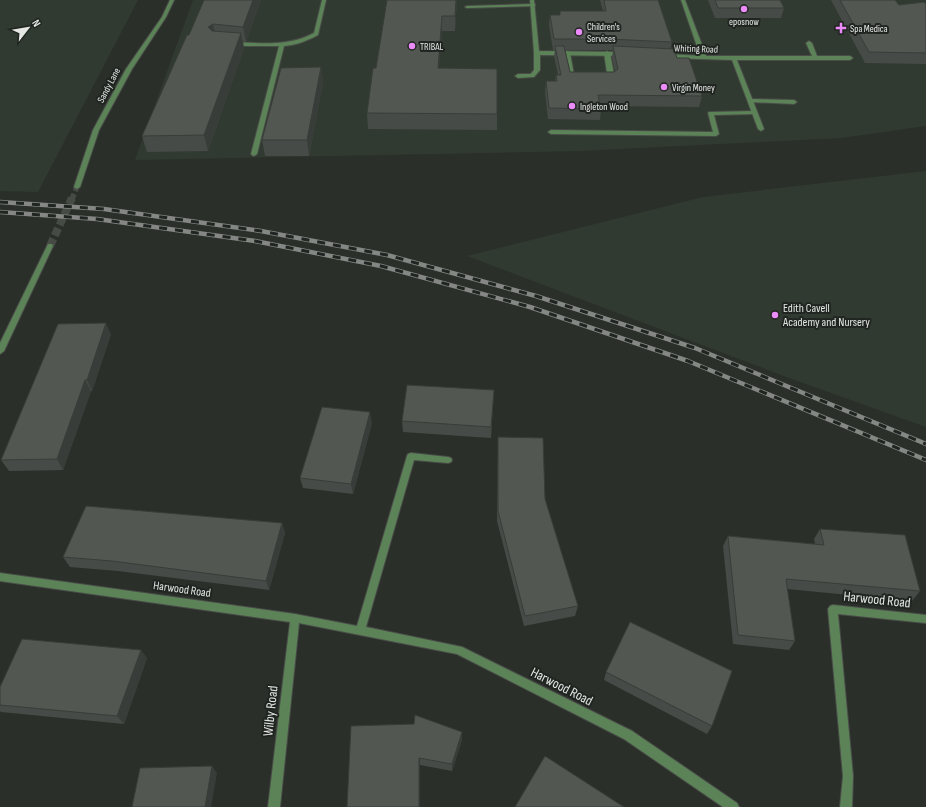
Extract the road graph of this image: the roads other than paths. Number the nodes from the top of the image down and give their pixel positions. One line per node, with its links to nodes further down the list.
1 (172, 0): 27 (street, Sandy Lane)
2 (324, 0): 8 (street)
3 (683, 0): 14 (street)
4 (532, 3): 5 (street); 9 (street)
5 (467, 7)
6 (223, 43): 8 (street)
7 (808, 43): 16 (street)
8 (282, 44): 26 (street)
9 (537, 53): 10 (street); 18 (street)
10 (567, 53): 11 (street); 19 (street)
11 (607, 53): 12 (street); 20 (street)
12 (629, 54)
13 (659, 56): 14 (street, Whiting Road)
14 (704, 58): 15 (street, Whiting Road)
15 (734, 58): 16 (street, Whiting Road); 21 (street, Whiting Road)
16 (815, 58): 17 (street, Whiting Road)
17 (850, 58)
18 (518, 76)
19 (578, 80)
20 (606, 80)
21 (750, 101): 22 (street); 23 (street, Whiting Road)
22 (794, 102)
23 (754, 113): 24 (street, Whiting Road); 25 (street)
24 (761, 129)
25 (551, 132)
26 (254, 154)
27 (77, 187)
28 (50, 246): 29 (street)
29 (0, 351)
30 (448, 460): 34 (street)
31 (0, 577): 32 (street, Harwood Road)
32 (295, 618): 34 (street, Harwood Road); 35 (street, Wilby Road)
33 (926, 619): 37 (street, Harwood Road)
34 (360, 631): 36 (street, Harwood Road)
35 (274, 807)
36 (733, 807)
37 (846, 807)

